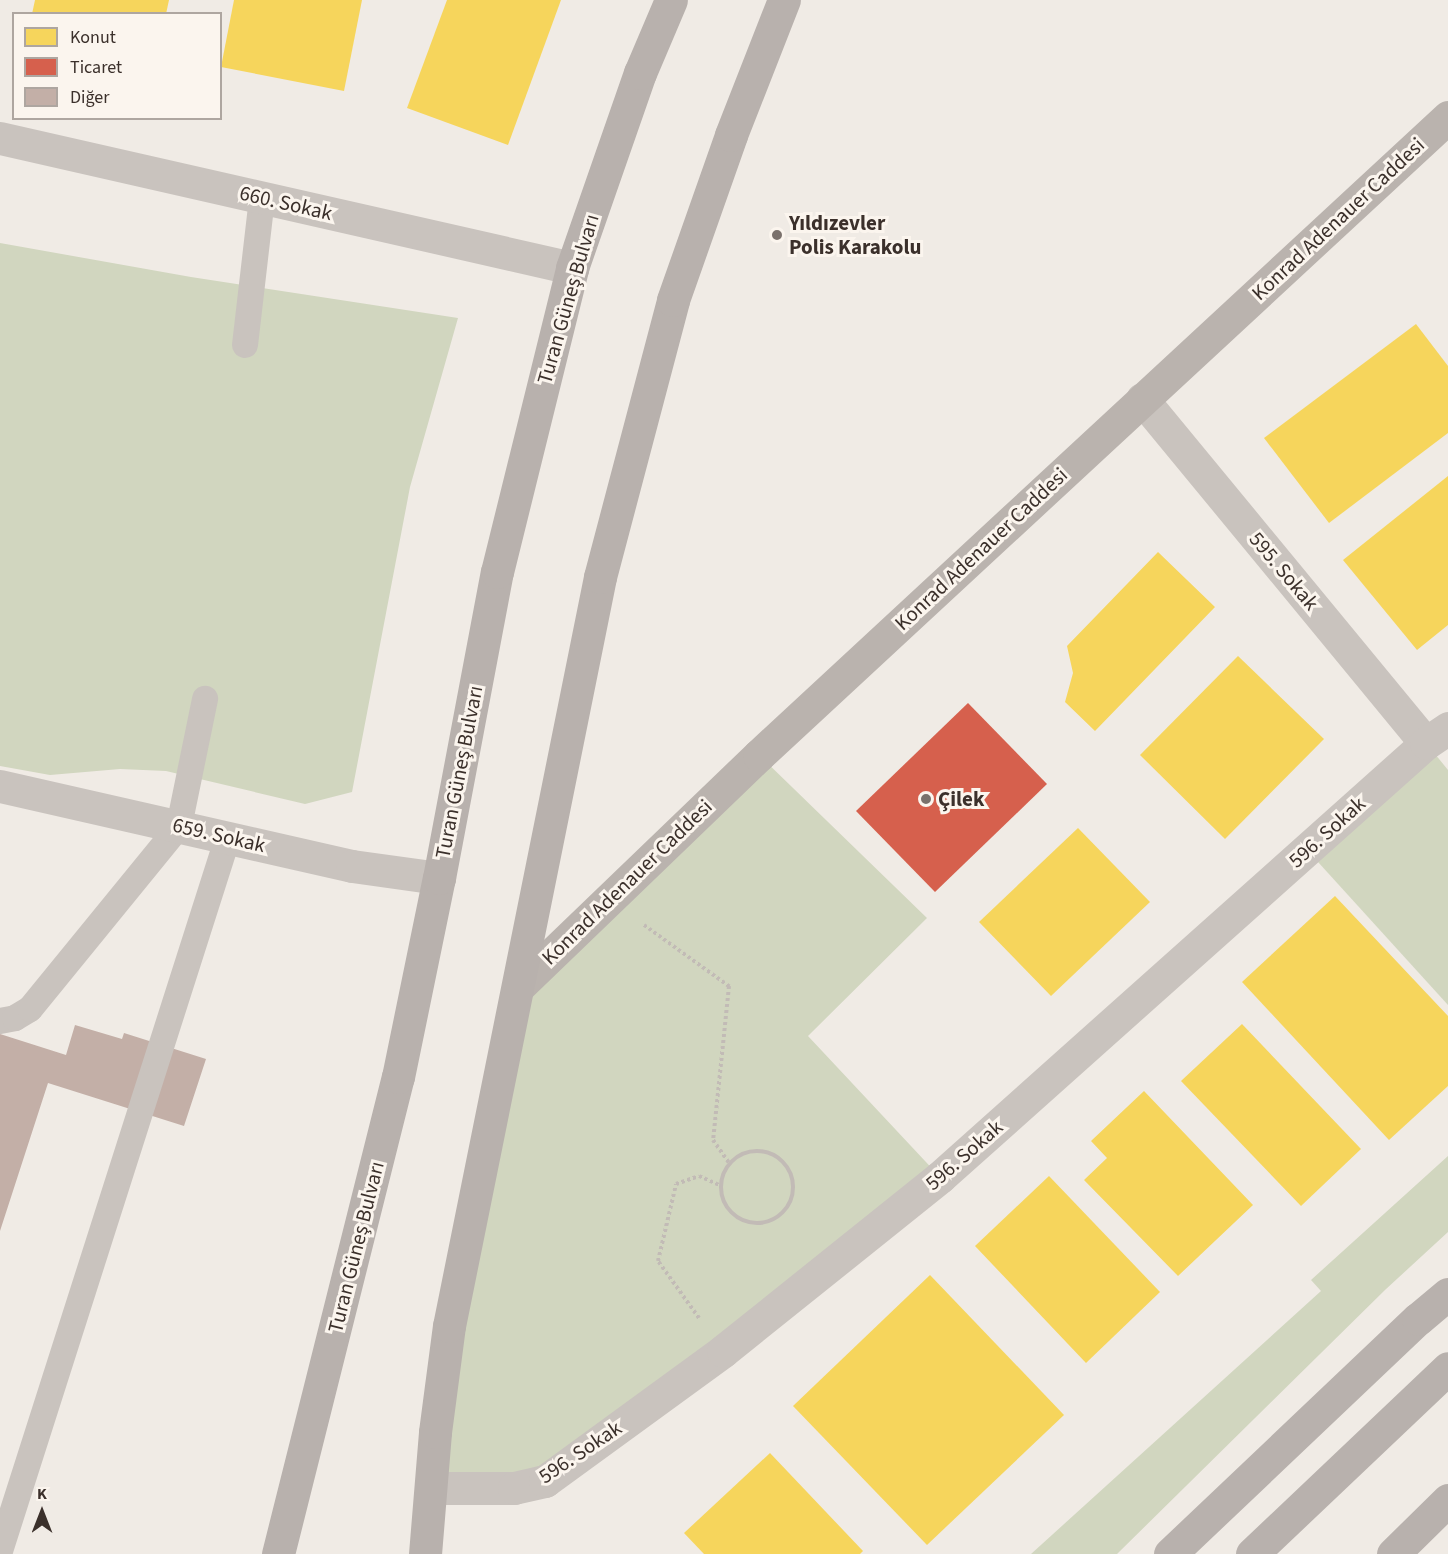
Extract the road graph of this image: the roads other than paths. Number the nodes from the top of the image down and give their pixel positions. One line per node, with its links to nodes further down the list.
1 (671, 0): 6 (main road, Turan Güneş Bulvarı)
2 (784, 0): 15 (main road)
3 (1448, 117): 8 (main road, Konrad Adenauer Caddesi)
4 (0, 138): 5 (street, 660. Sokak)
5 (262, 198): 6 (street, 660. Sokak); 7 (lane)
6 (572, 268): 14 (main road, Turan Güneş Bulvarı)
7 (245, 345)
8 (1142, 399): 10 (street, 595. Sokak); 15 (main road, Konrad Adenauer Caddesi)
9 (205, 699): 12 (lane)
10 (1437, 736): 19 (street, 596. Sokak)
11 (0, 786): 12 (street, 659. Sokak)
12 (179, 826): 13 (street, 659. Sokak); 16 (lane)
13 (228, 837): 14 (street, 659. Sokak); 21 (lane)
14 (439, 878): 22 (main road, Turan Güneş Bulvarı)
15 (519, 986): 19 (main road)
16 (0, 1021)
17 (1448, 1294): 24 (main road)
18 (1448, 1368): 25 (main road)
19 (432, 1488): 23 (main road)
20 (1448, 1500): 26 (main road)
21 (0, 1551)
22 (278, 1554)
23 (425, 1554)
24 (1170, 1554)
25 (1252, 1554)
26 (1393, 1554)

